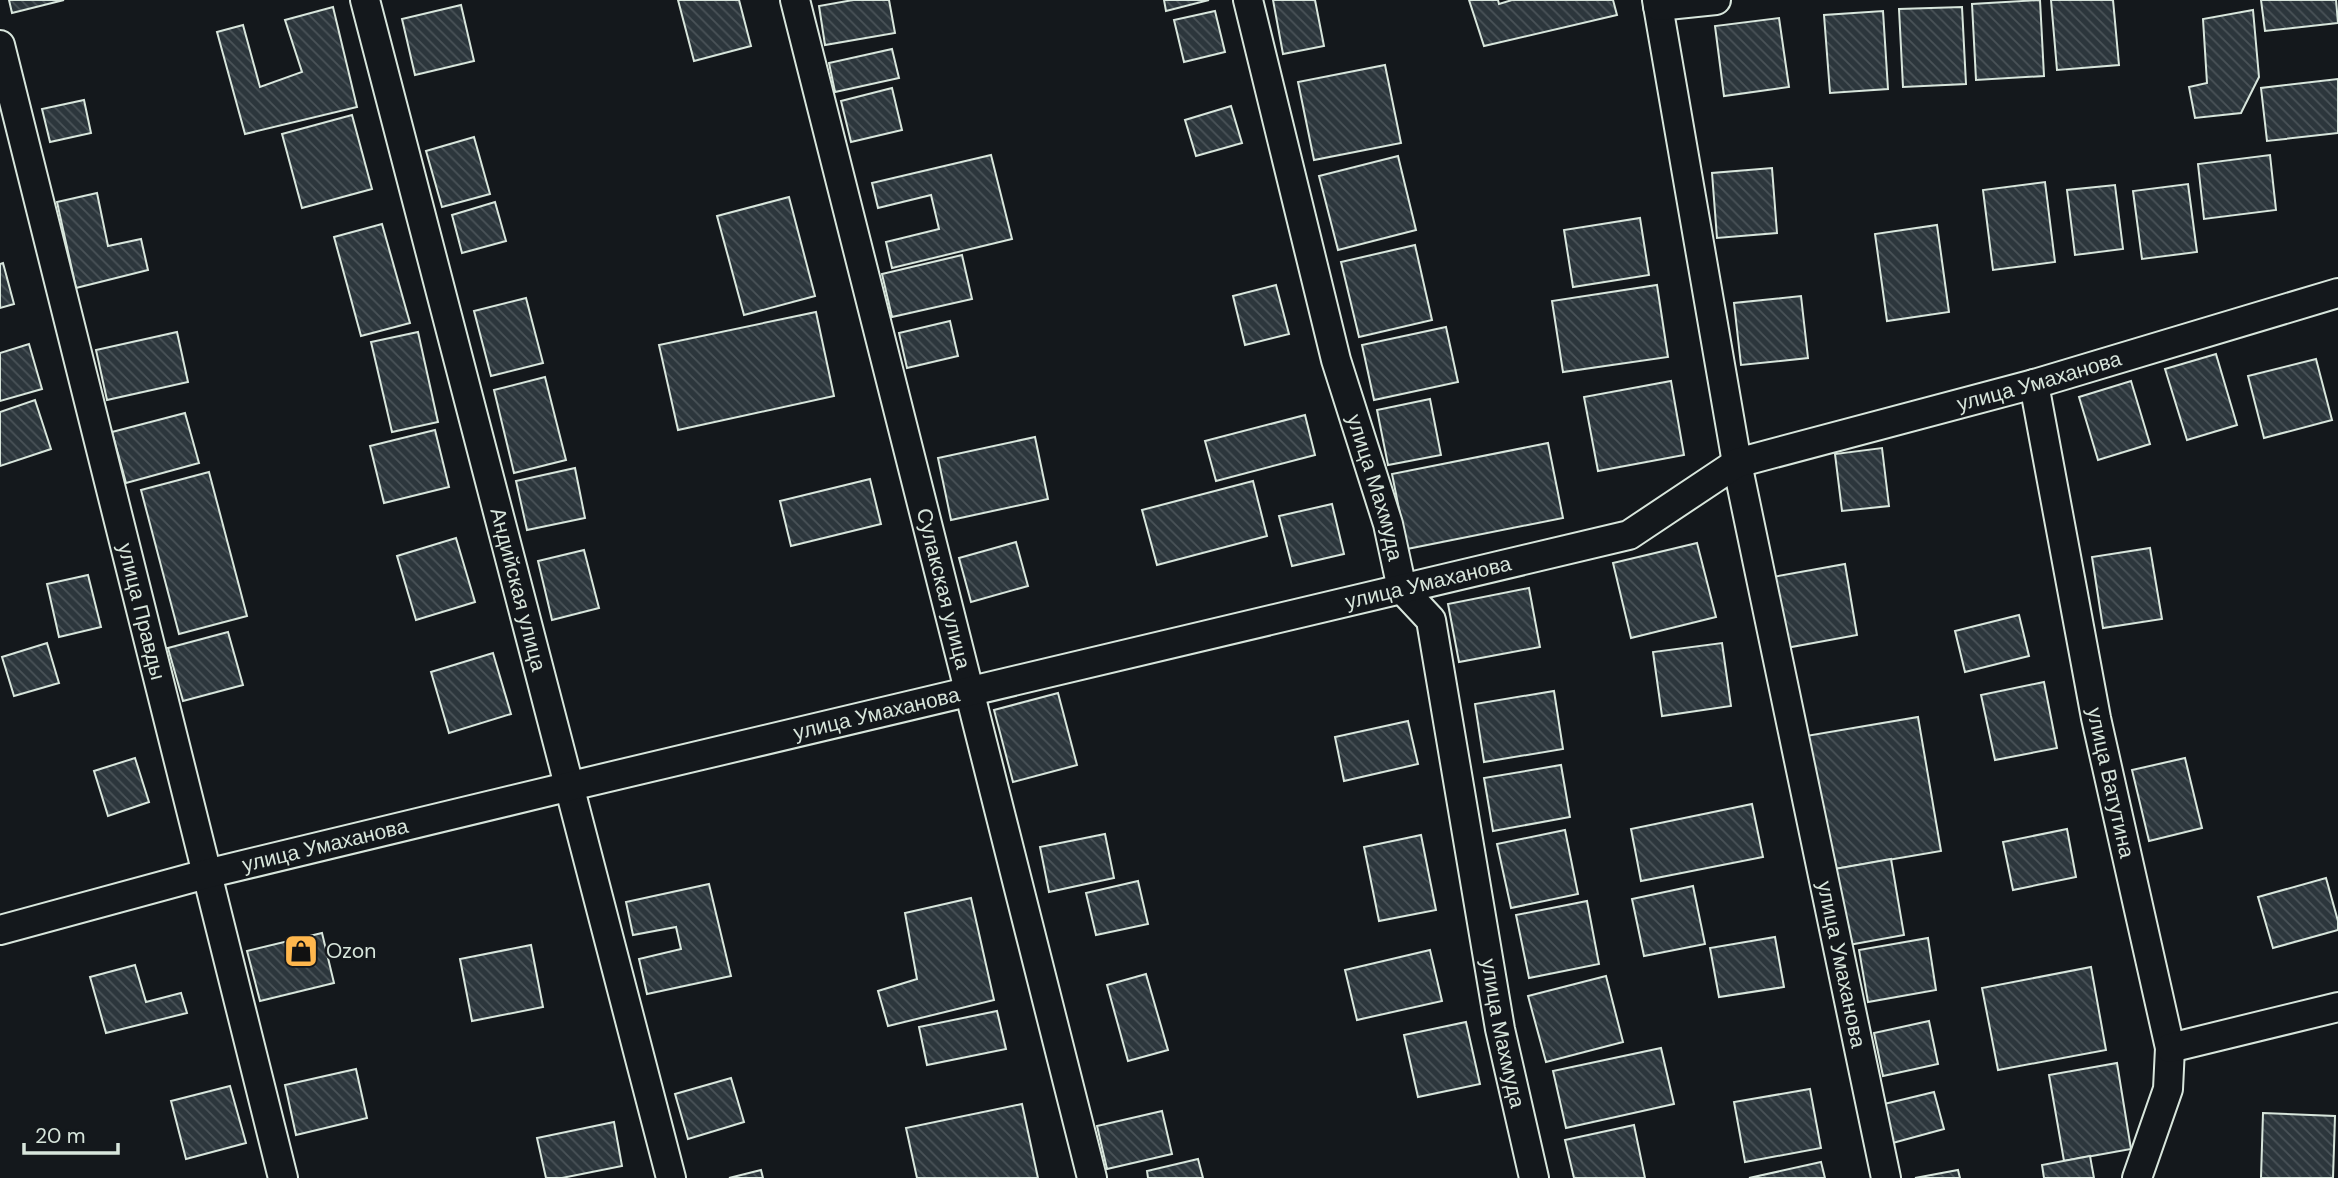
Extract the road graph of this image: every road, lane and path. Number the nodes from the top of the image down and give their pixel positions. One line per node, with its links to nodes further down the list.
1 (365, 0): 12 (street, Андийская улица)
2 (795, 0): 11 (street, Сулакская улица)
3 (1248, 0): 10 (street, улица Махмуда)
4 (1716, 0): 5 (street)
5 (1657, 3): 9 (street, улица Умаханова)
6 (0, 45): 13 (street, улица Правды)
7 (2338, 293): 8 (street, улица Умаханова)
8 (2034, 384): 9 (street, улица Умаханова); 16 (street, улица Ватутина)
9 (1737, 463): 10 (street, улица Умаханова); 21 (street, улица Умаханова)
10 (1402, 589): 11 (street, улица Умаханова); 20 (street, улица Махмуда)
11 (971, 692): 12 (street, улица Умаханова); 19 (street, Сулакская улица)
12 (571, 786): 13 (street, улица Умаханова); 18 (street, Андийская улица)
13 (206, 874): 14 (street, улица Умаханова); 17 (street, улица Правды)
14 (0, 930)
15 (2338, 1007): 16 (street)
16 (2170, 1048): 22 (street, улица Ватутина)
17 (283, 1178)
18 (671, 1178)
19 (1092, 1178)
20 (1534, 1178)
21 (1886, 1178)
22 (2137, 1178)

